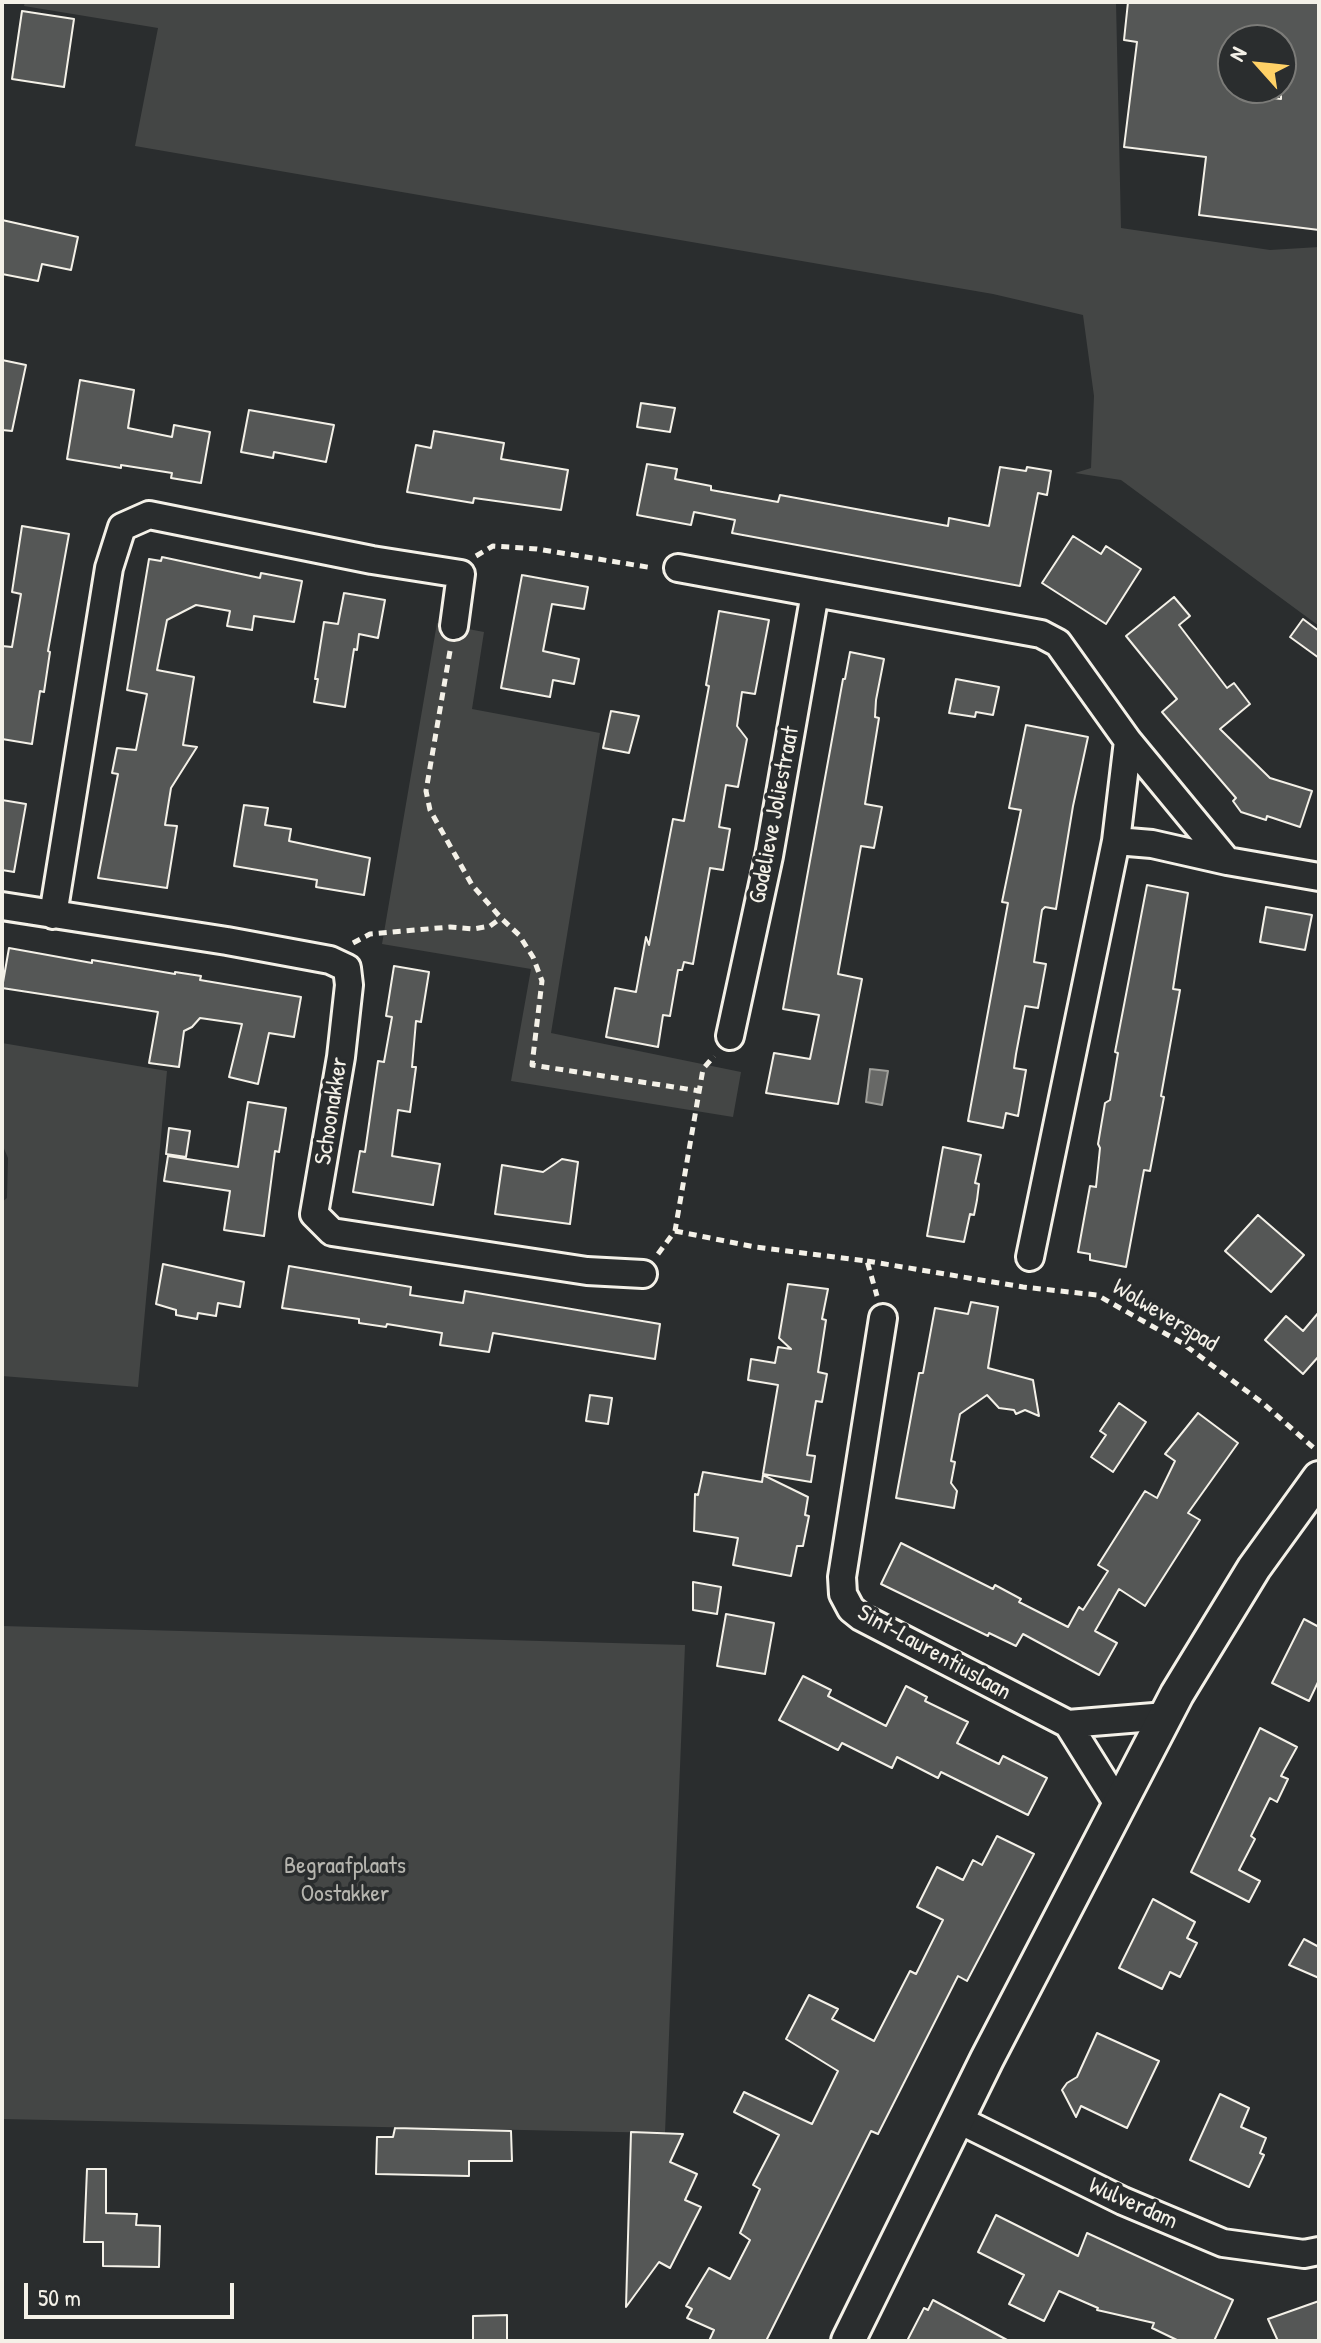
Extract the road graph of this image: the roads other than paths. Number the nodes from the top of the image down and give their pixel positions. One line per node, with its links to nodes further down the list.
1 (678, 568): 2 (street)
2 (815, 593): 4 (street); 10 (street, Godelieve Joliestraat)
3 (454, 626): 9 (street)
4 (1128, 741): 5 (street); 6 (street)
5 (1116, 841): 6 (street); 11 (street)
6 (1227, 861): 7 (street)
7 (1319, 877)
8 (2, 906): 9 (street)
9 (53, 915): 12 (street, Schoonakker)
10 (730, 1036)
11 (1030, 1257)
12 (643, 1274)
13 (883, 1318): 16 (street, Sint-Laurentiuslaan)
14 (1319, 1478): 15 (street)
15 (1166, 1716): 16 (street); 17 (street)
16 (1068, 1724): 17 (street)
17 (1118, 1804): 18 (street)
18 (957, 2119): 19 (street, Wulverdam); 20 (street)
19 (1319, 2251)
20 (848, 2341)

